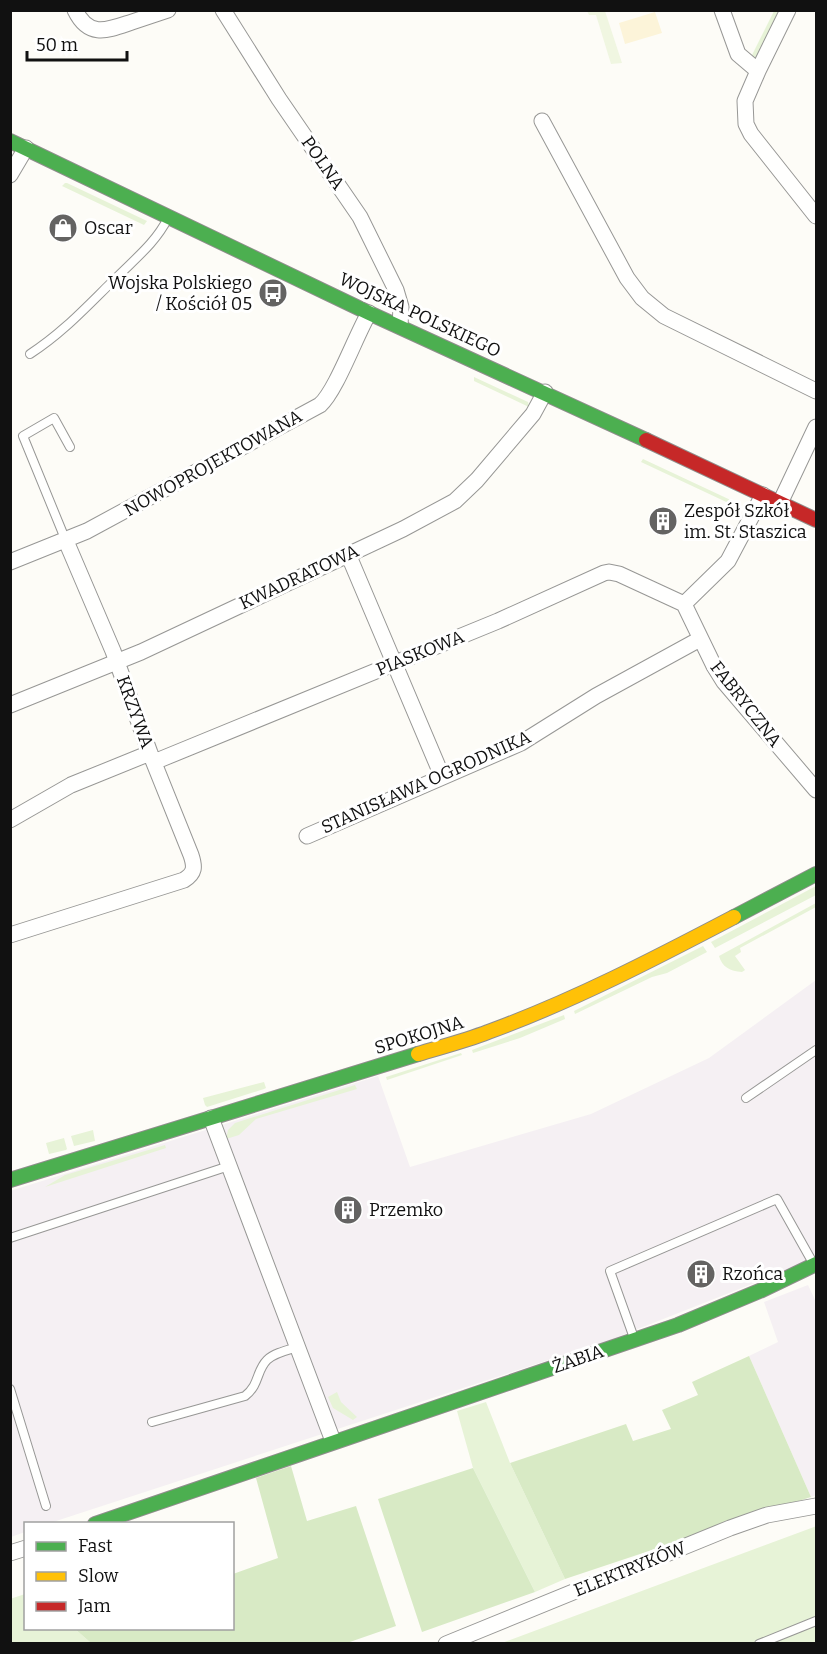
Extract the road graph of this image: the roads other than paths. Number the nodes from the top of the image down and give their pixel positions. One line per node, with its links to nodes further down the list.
1 (75, 10): 2 (street)
2 (168, 10)
3 (223, 10): 14 (street, POLNA)
4 (722, 10): 6 (street)
5 (788, 10): 6 (street)
6 (758, 71): 12 (street)
7 (542, 121): 16 (street)
8 (10, 141): 9 (street, WOJSKA POLSKIEGO)
9 (26, 148): 10 (street); 11 (street, WOJSKA POLSKIEGO)
10 (10, 175)
11 (168, 216): 13 (street, WOJSKA POLSKIEGO); 15 (lane)
12 (816, 216)
13 (369, 313): 14 (street, WOJSKA POLSKIEGO); 23 (street, NOWOPROJEKTOWANA)
14 (400, 326): 17 (street, WOJSKA POLSKIEGO)
15 (30, 354)
16 (816, 391)
17 (545, 392): 20 (street, WOJSKA POLSKIEGO); 24 (street, KWADRATOWA)
18 (816, 427): 21 (street)
19 (70, 447): 23 (lane, KRZYWA)
20 (763, 495): 21 (street, WOJSKA POLSKIEGO); 26 (street)
21 (780, 503): 22 (street, WOJSKA POLSKIEGO)
22 (816, 520)
23 (66, 540): 25 (street, NOWOPROJEKTOWANA); 28 (street, KRZYWA)
24 (348, 554): 28 (street, KWADRATOWA); 29 (street)
25 (10, 562)
26 (684, 604): 27 (street, FABRYCZNA); 29 (street, PIASKOWA)
27 (700, 639): 32 (street, STANISŁAWA OGRODNIKA); 33 (street, FABRYCZNA)
28 (117, 662): 30 (street, KWADRATOWA); 31 (street, KRZYWA)
29 (395, 663): 31 (street, PIASKOWA); 32 (street)
30 (10, 705)
31 (152, 758): 34 (street, PIASKOWA); 37 (street, KRZYWA)
32 (442, 776): 35 (street, STANISŁAWA OGRODNIKA)
33 (816, 790)
34 (10, 820)
35 (308, 836)
36 (816, 874): 40 (street, SPOKOJNA)
37 (10, 936)
38 (816, 1050): 39 (lane)
39 (746, 1098)
40 (211, 1118): 41 (street); 42 (street, SPOKOJNA)
41 (229, 1166): 43 (lane); 46 (street)
42 (10, 1180)
43 (10, 1238)
44 (815, 1264): 45 (street, ŻABIA); 45 (lane)
45 (635, 1340): 49 (street, ŻABIA)
46 (298, 1347): 48 (lane); 49 (street)
47 (10, 1389): 50 (lane)
48 (152, 1422)
49 (333, 1441): 52 (street, ŻABIA)
50 (46, 1506)
51 (816, 1506): 54 (street, ELEKTRYKÓW)
52 (101, 1522)
53 (816, 1621): 55 (lane)
54 (446, 1644)
55 (759, 1644)

